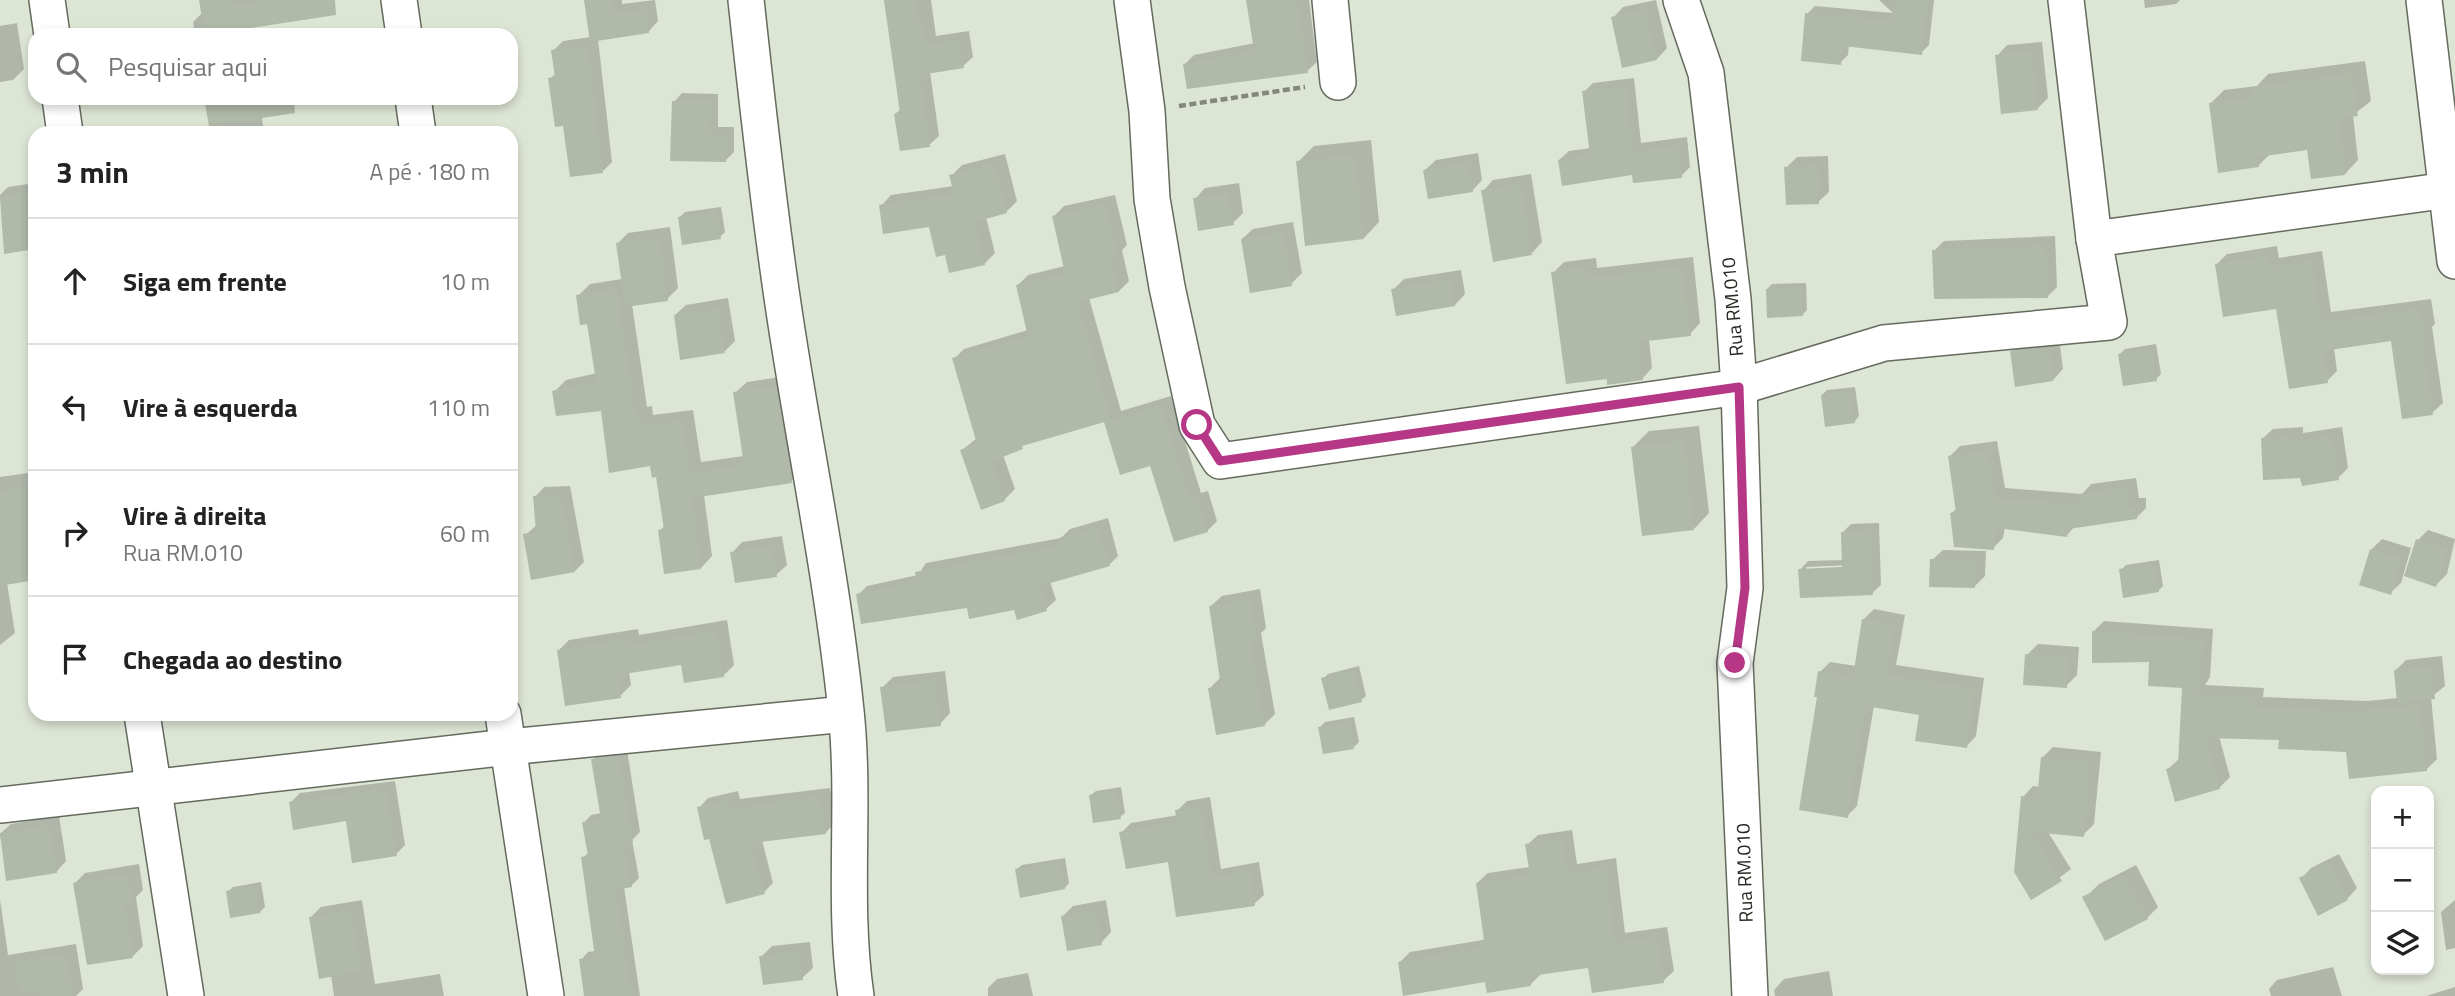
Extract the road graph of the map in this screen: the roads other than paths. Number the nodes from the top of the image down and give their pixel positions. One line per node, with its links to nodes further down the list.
1 (47, 0): 9 (street)
2 (399, 0): 10 (street)
3 (747, 0): 20 (street)
4 (1132, 0): 19 (street)
5 (1330, 0): 11 (street)
6 (1681, 0): 19 (street, Rua RM.010)
7 (2066, 0): 17 (street)
8 (2424, 0): 16 (street)
9 (50, 28)
10 (403, 28)
11 (1338, 82)
12 (61, 105): 14 (street)
13 (414, 105): 15 (street)
14 (64, 126)
15 (417, 126)
16 (2451, 190): 17 (street); 18 (street)
17 (2094, 239): 19 (street)
18 (2455, 261)
19 (1739, 387): 28 (street, Rua RM.010)
20 (846, 713): 22 (street); 27 (street)
21 (143, 721): 23 (street)
22 (506, 730): 23 (street); 26 (street)
23 (152, 788): 24 (street); 25 (street)
24 (0, 805)
25 (186, 996)
26 (546, 996)
27 (856, 996)
28 (1749, 996)

